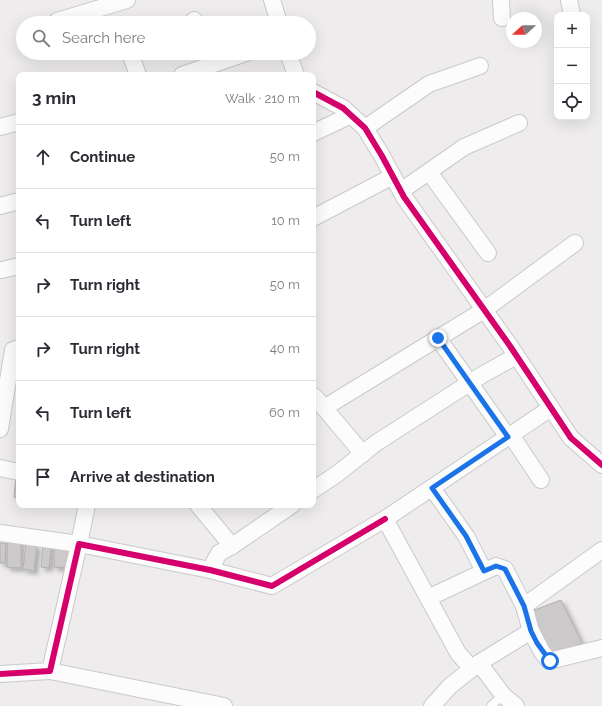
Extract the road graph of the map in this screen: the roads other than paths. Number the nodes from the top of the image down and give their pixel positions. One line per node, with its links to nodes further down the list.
1 (127, 0): 6 (street)
2 (272, 0): 7 (street)
3 (501, 0): 8 (street)
4 (569, 0): 5 (street)
5 (571, 12)
6 (74, 16)
7 (277, 16)
8 (502, 18)
9 (133, 60): 13 (street)
10 (207, 60): 14 (street)
11 (291, 60): 15 (street)
12 (480, 66): 21 (street)
13 (137, 72)
14 (187, 72)
15 (295, 72)
16 (316, 94): 17 (street)
17 (351, 116): 21 (street); 22 (street)
18 (16, 123): 20 (street)
19 (519, 123): 23 (street)
20 (0, 127)
21 (365, 128): 24 (street)
22 (316, 132)
23 (429, 172): 25 (street); 30 (street)
24 (393, 176): 25 (street); 28 (street)
25 (401, 191): 33 (street)
26 (16, 202): 27 (street)
27 (0, 206)
28 (316, 216)
29 (575, 243): 33 (street)
30 (488, 253)
31 (16, 267): 32 (street)
32 (2, 270)
33 (484, 310): 34 (street); 36 (street)
34 (438, 338): 37 (street); 39 (street)
35 (16, 349): 38 (street)
36 (516, 356): 37 (street); 40 (street)
37 (470, 383): 42 (street); 43 (street)
38 (12, 399): 41 (street)
39 (316, 399): 43 (street)
40 (551, 408): 42 (street); 44 (street)
41 (0, 429)
42 (509, 436): 47 (street); 49 (street)
43 (364, 454): 48 (street)
44 (602, 465)
45 (0, 468): 46 (street)
46 (16, 471)
47 (541, 480)
48 (316, 488)
49 (432, 488): 53 (street); 59 (street)
50 (86, 508): 55 (street)
51 (200, 508): 56 (street)
52 (288, 508): 56 (street)
53 (385, 519): 58 (street); 60 (street)
54 (0, 533): 55 (street)
55 (79, 544): 58 (street); 65 (street)
56 (232, 546): 58 (street)
57 (602, 550): 61 (street)
58 (210, 570)
59 (484, 571): 60 (street); 61 (street)
60 (428, 598): 64 (street)
61 (524, 606): 62 (street)
62 (531, 631): 63 (street); 64 (street)
63 (602, 648)
64 (476, 666): 67 (street); 69 (street)
65 (50, 671): 66 (street); 68 (street)
66 (0, 674)
67 (497, 700): 70 (street)
68 (224, 706)
69 (432, 706)
70 (516, 706)

